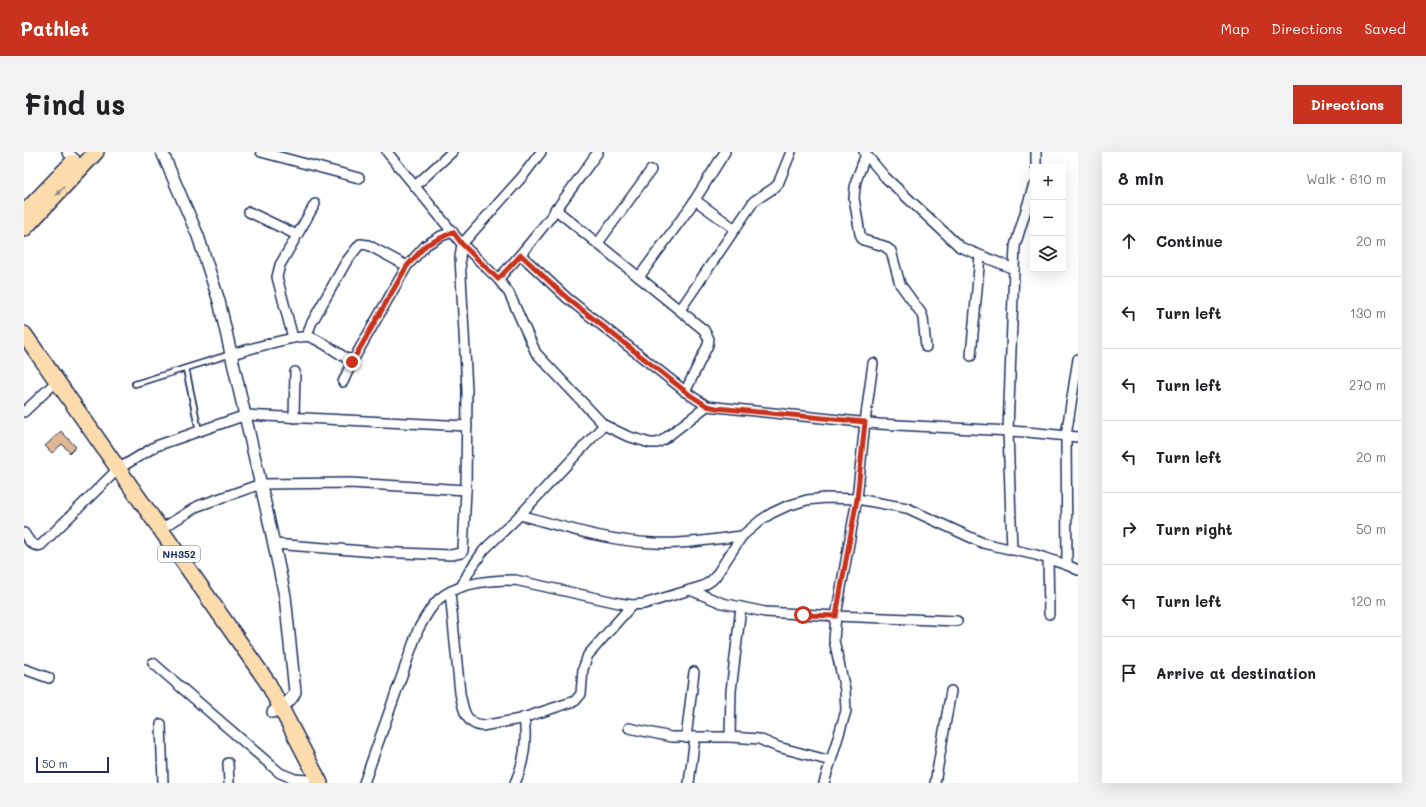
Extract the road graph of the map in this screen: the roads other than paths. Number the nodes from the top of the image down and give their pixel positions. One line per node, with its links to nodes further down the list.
1 (96, 152): 23 (highway, one-way to 23)
2 (162, 152): 41 (street)
3 (261, 152): 15 (street)
4 (387, 152): 16 (street)
5 (452, 152): 16 (street)
6 (541, 152): 28 (street)
7 (598, 152): 20 (street)
8 (725, 152): 18 (street)
9 (791, 152): 24 (street)
10 (1036, 152): 13 (street)
11 (865, 153): 30 (street); 39 (street)
12 (75, 154): 22 (highway)
13 (1036, 164)
14 (651, 170): 27 (street)
15 (359, 178)
16 (415, 186): 25 (street)
17 (1030, 197): 32 (street)
18 (695, 200): 24 (street); 33 (street)
19 (315, 204): 26 (street)
20 (555, 209): 27 (street); 29 (street)
21 (248, 212): 26 (street)
22 (24, 213)
23 (24, 229)
24 (735, 229): 35 (street)
25 (453, 232): 28 (street); 31 (street)
26 (297, 235): 38 (street)
27 (598, 243): 33 (street)
28 (462, 244): 34 (street); 58 (street)
29 (521, 255): 34 (street); 51 (street)
30 (980, 256): 32 (street); 42 (street)
31 (407, 266): 37 (street); 44 (street)
32 (1014, 270): 60 (street)
33 (639, 277): 35 (street)
34 (498, 279): 57 (street)
35 (680, 310): 51 (street)
36 (24, 334): 49 (highway, NH352)
37 (306, 336): 38 (street); 44 (street)
38 (293, 338): 41 (street)
39 (926, 347)
40 (24, 350): 49 (highway, NH352)
41 (232, 354): 46 (lane); 54 (street)
42 (971, 356)
43 (1078, 359): 61 (street)
44 (352, 362): 48 (street)
45 (873, 363): 56 (street)
46 (186, 369): 50 (lane); 59 (lane)
47 (295, 372): 55 (street)
48 (343, 382)
49 (53, 384): 53 (street); 63 (highway, NH352)
50 (135, 384)
51 (684, 392): 52 (street)
52 (707, 406): 56 (street); 57 (street)
53 (24, 412)
54 (246, 415): 55 (street); 59 (street); 64 (street)
55 (294, 418): 58 (street)
56 (865, 422): 60 (street); 66 (street)
57 (604, 425): 67 (street)
58 (467, 426): 65 (street)
59 (199, 431): 63 (street)
60 (1008, 431): 61 (street); 72 (street)
61 (1066, 436): 62 (street); 74 (street)
62 (1078, 437)
63 (115, 471): 68 (highway, NH352); 69 (street); 89 (highway, NH352)
64 (261, 484): 65 (street); 68 (street); 71 (street)
65 (466, 490): 71 (street)
66 (857, 499): 70 (street); 72 (street); 82 (street)
67 (520, 515): 70 (street); 76 (street)
68 (161, 529): 89 (highway, NH352)
69 (24, 533)
70 (742, 536): 77 (street)
71 (274, 544): 89 (street)
72 (1012, 550): 73 (street)
73 (1048, 559): 74 (street); 81 (street)
74 (1067, 565): 75 (street)
75 (1078, 570)
76 (461, 587): 78 (street); 79 (street)
77 (690, 590): 79 (street); 80 (street)
78 (450, 592): 90 (street); 100 (street)
79 (632, 605): 90 (street)
80 (741, 607): 82 (street); 93 (street)
81 (1049, 614)
82 (836, 616): 83 (street); 95 (street)
83 (957, 621)
84 (152, 663): 97 (street)
85 (24, 669): 87 (street)
86 (694, 672): 94 (street)
87 (49, 678)
88 (951, 691): 104 (street)
89 (277, 710): 97 (highway, NH352)
90 (524, 717): 101 (street)
91 (161, 724): 98 (street)
92 (629, 728): 94 (street)
93 (730, 737): 94 (street); 95 (street)
94 (690, 738): 102 (street)
95 (831, 761): 103 (street)
96 (228, 763): 99 (street)
97 (313, 782)
98 (163, 783)
99 (229, 783)
100 (364, 783)
101 (515, 783)
102 (688, 783)
103 (824, 783)
104 (935, 783)

